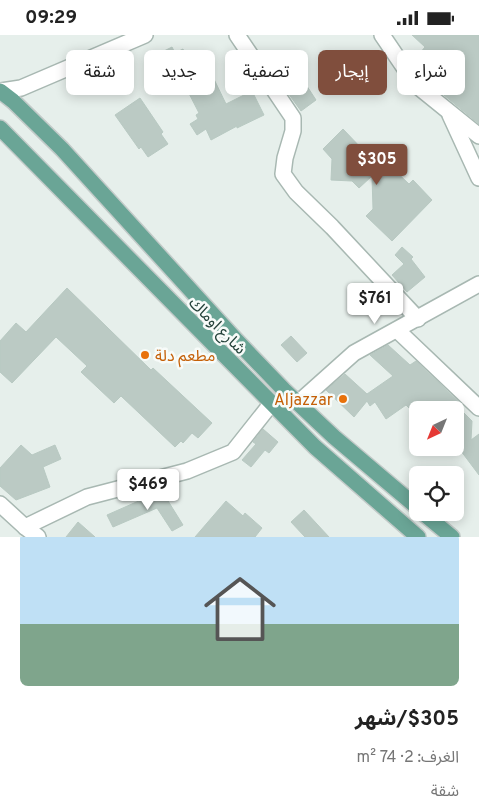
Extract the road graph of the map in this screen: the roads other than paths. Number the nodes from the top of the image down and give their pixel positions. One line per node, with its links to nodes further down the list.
1 (145, 35): 4 (street)
2 (237, 35): 10 (street)
3 (382, 35): 5 (street)
4 (0, 91): 12 (main road, شارع اوماك)
5 (448, 111): 7 (street); 8 (street)
6 (0, 128): 13 (main road, شارع اوماك)
7 (479, 136)
8 (479, 178)
9 (479, 285): 10 (street)
10 (418, 319): 11 (street)
11 (397, 330): 12 (street); 14 (street)
12 (298, 403): 15 (main road, شارع اوماك)
13 (272, 404): 18 (street); 20 (main road, شارع اوماك)
14 (479, 407)
15 (409, 500)
16 (0, 504): 18 (street)
17 (433, 521): 21 (main road)
18 (25, 527): 19 (street)
19 (38, 537)
20 (418, 537)
21 (452, 537)

